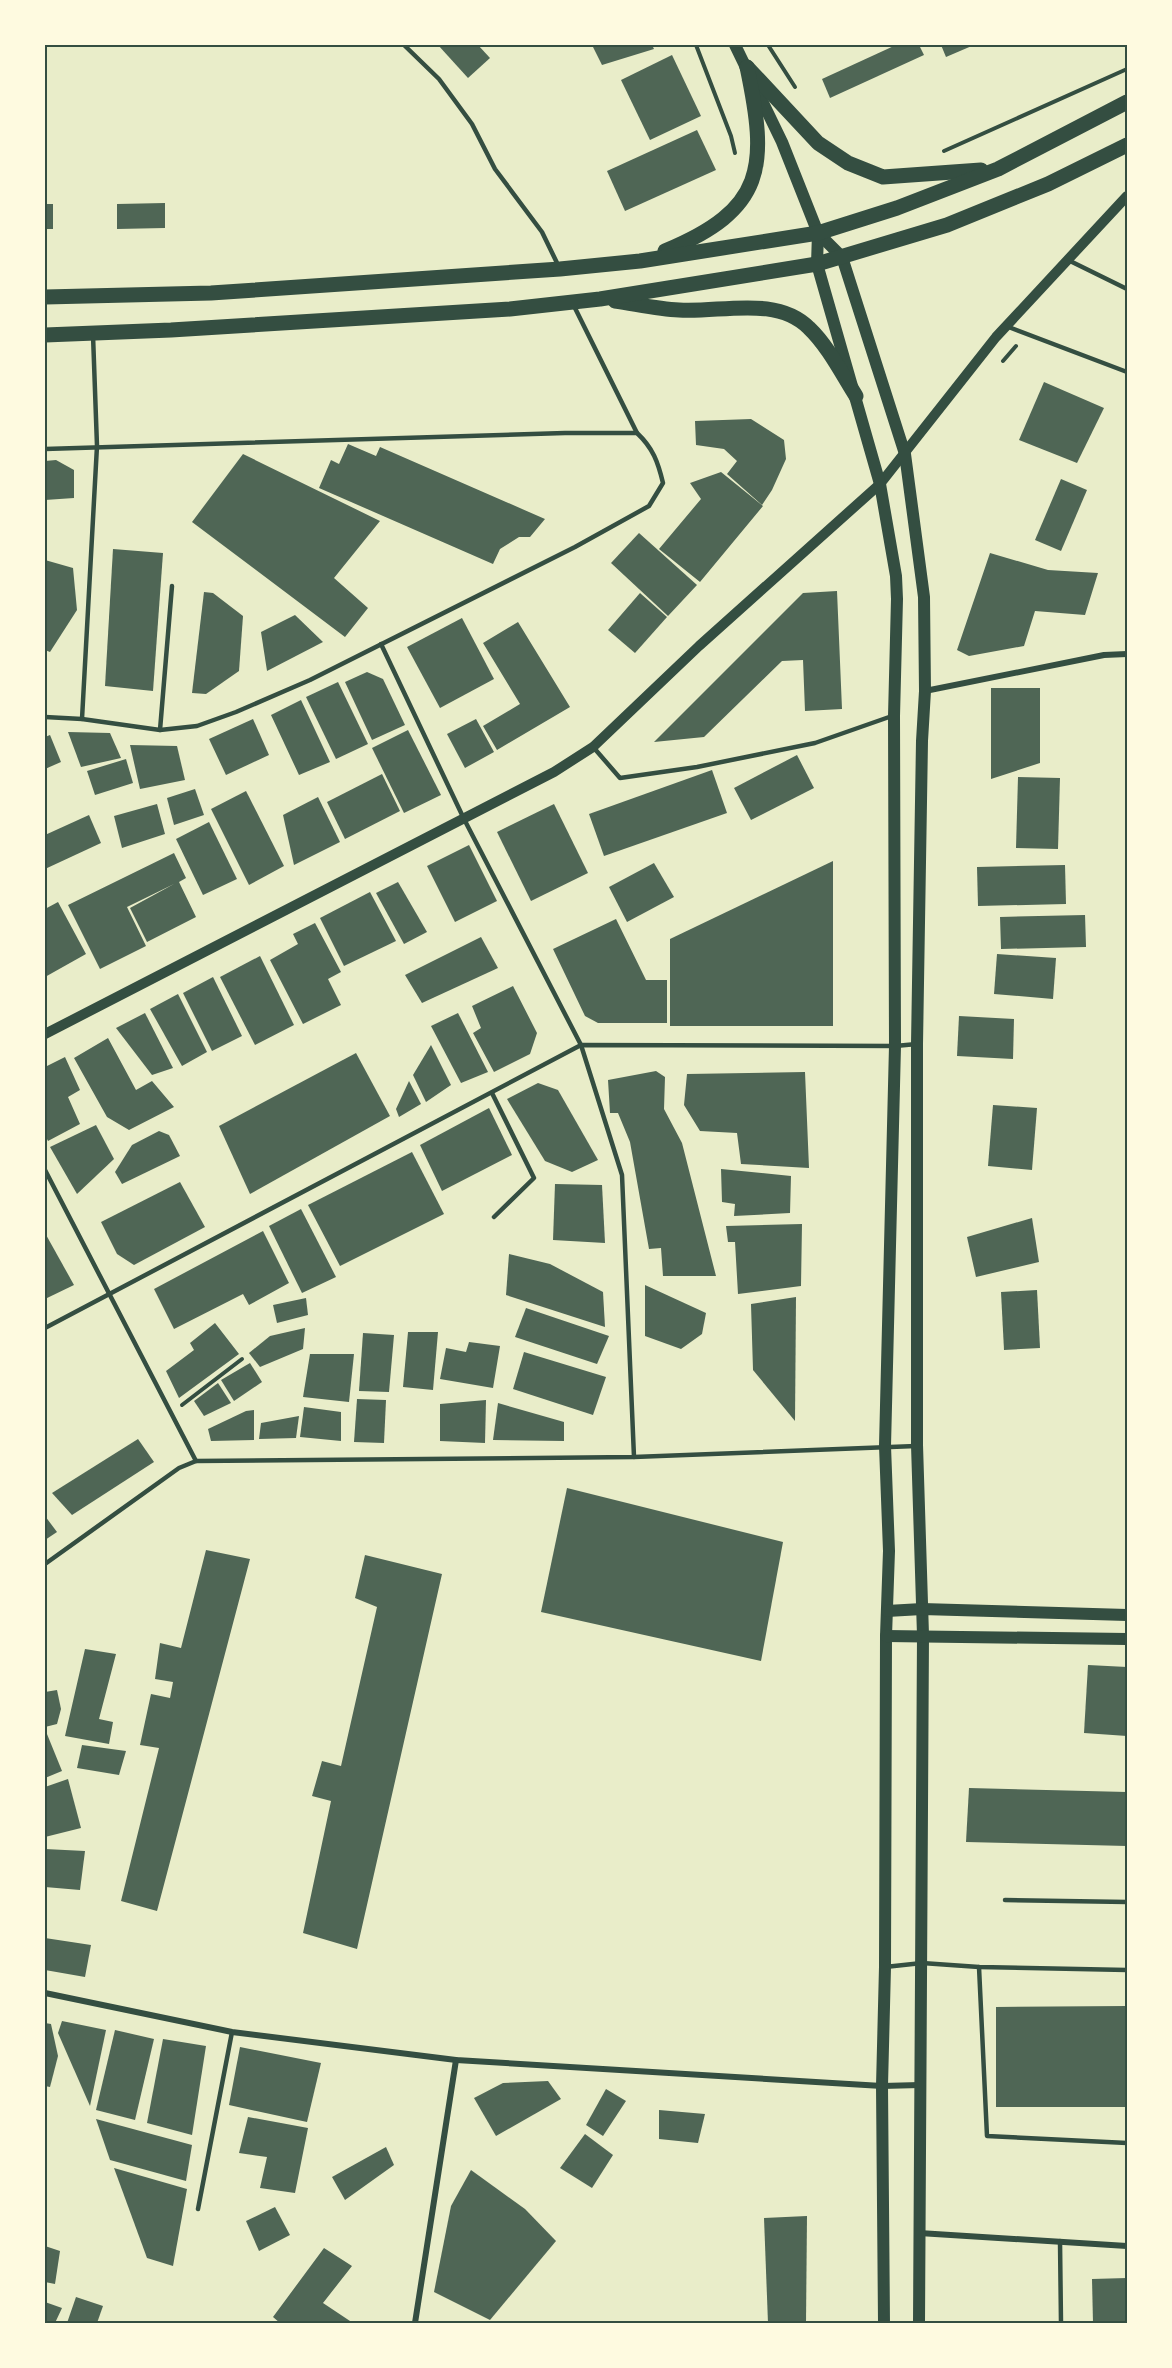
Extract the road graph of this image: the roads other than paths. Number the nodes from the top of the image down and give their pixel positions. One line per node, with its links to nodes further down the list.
1 (404, 45): 13 (lane)
2 (735, 45): 3 (main road)
3 (747, 67): 6 (main road); 8 (main road); 11 (main road)
4 (1127, 102): 6 (main road)
5 (1127, 145): 9 (main road)
6 (998, 169): 8 (main road)
7 (1127, 196): 10 (street)
8 (818, 233): 9 (main road); 11 (main road); 12 (main road)
9 (842, 257): 12 (main road); 26 (main road)
10 (1068, 260): 14 (lane); 18 (street)
11 (640, 261): 13 (main road)
12 (817, 264): 16 (main road); 22 (main road)
13 (560, 269): 15 (main road)
14 (1127, 289)
15 (45, 297)
16 (600, 298): 17 (main road); 22 (main road)
17 (572, 302): 19 (main road); 23 (lane)
18 (1006, 326): 21 (lane); 26 (street)
19 (93, 333): 20 (main road); 24 (lane)
20 (45, 335)
21 (1127, 372)
22 (856, 396): 27 (main road)
23 (637, 433): 24 (lane); 29 (lane)
24 (97, 446): 25 (lane); 34 (lane)
25 (45, 449)
26 (904, 454): 27 (street); 31 (main road)
27 (880, 483): 32 (main road); 36 (street)
28 (172, 586): 35 (lane)
29 (381, 644): 35 (lane); 37 (lane)
30 (1127, 654): 31 (street)
31 (925, 691): 39 (main road)
32 (894, 716): 36 (lane); 41 (main road)
33 (45, 717): 34 (lane)
34 (82, 719): 35 (lane)
35 (160, 730)
36 (593, 747): 37 (street)
37 (464, 819): 38 (street); 40 (lane)
38 (45, 1034)
39 (916, 1044): 41 (lane); 48 (main road)
40 (581, 1045): 41 (lane); 42 (lane); 49 (lane)
41 (896, 1047): 47 (main road)
42 (492, 1093): 44 (lane); 45 (lane)
43 (45, 1170): 45 (lane)
44 (494, 1217)
45 (111, 1293): 46 (lane); 50 (lane)
46 (45, 1328)
47 (885, 1446): 48 (lane); 49 (lane); 53 (main road)
48 (917, 1446): 52 (main road)
49 (634, 1457): 50 (lane)
50 (196, 1461): 51 (lane)
51 (45, 1564)
52 (922, 1609): 53 (main road); 54 (main road); 55 (main road)
53 (887, 1611): 56 (main road)
54 (1127, 1616)
55 (923, 1635): 56 (main road); 57 (main road); 60 (main road)
56 (886, 1636): 61 (main road)
57 (1127, 1639)
58 (1005, 1900): 59 (lane)
59 (1127, 1902)
60 (922, 1963): 61 (lane); 62 (lane); 67 (main road)
61 (885, 1967): 68 (main road)
62 (978, 1967): 63 (lane); 69 (lane)
63 (1127, 1970)
64 (45, 1993): 65 (street)
65 (232, 2032): 66 (street); 70 (lane)
66 (456, 2061): 68 (street); 74 (street)
67 (920, 2085): 68 (street); 71 (main road)
68 (882, 2086): 75 (main road)
69 (1127, 2143)
70 (198, 2208)
71 (919, 2233): 72 (street); 76 (main road)
72 (1060, 2241): 73 (street); 77 (lane)
73 (1127, 2246)
74 (415, 2323)
75 (884, 2323)
76 (919, 2323)
77 (1061, 2323)

